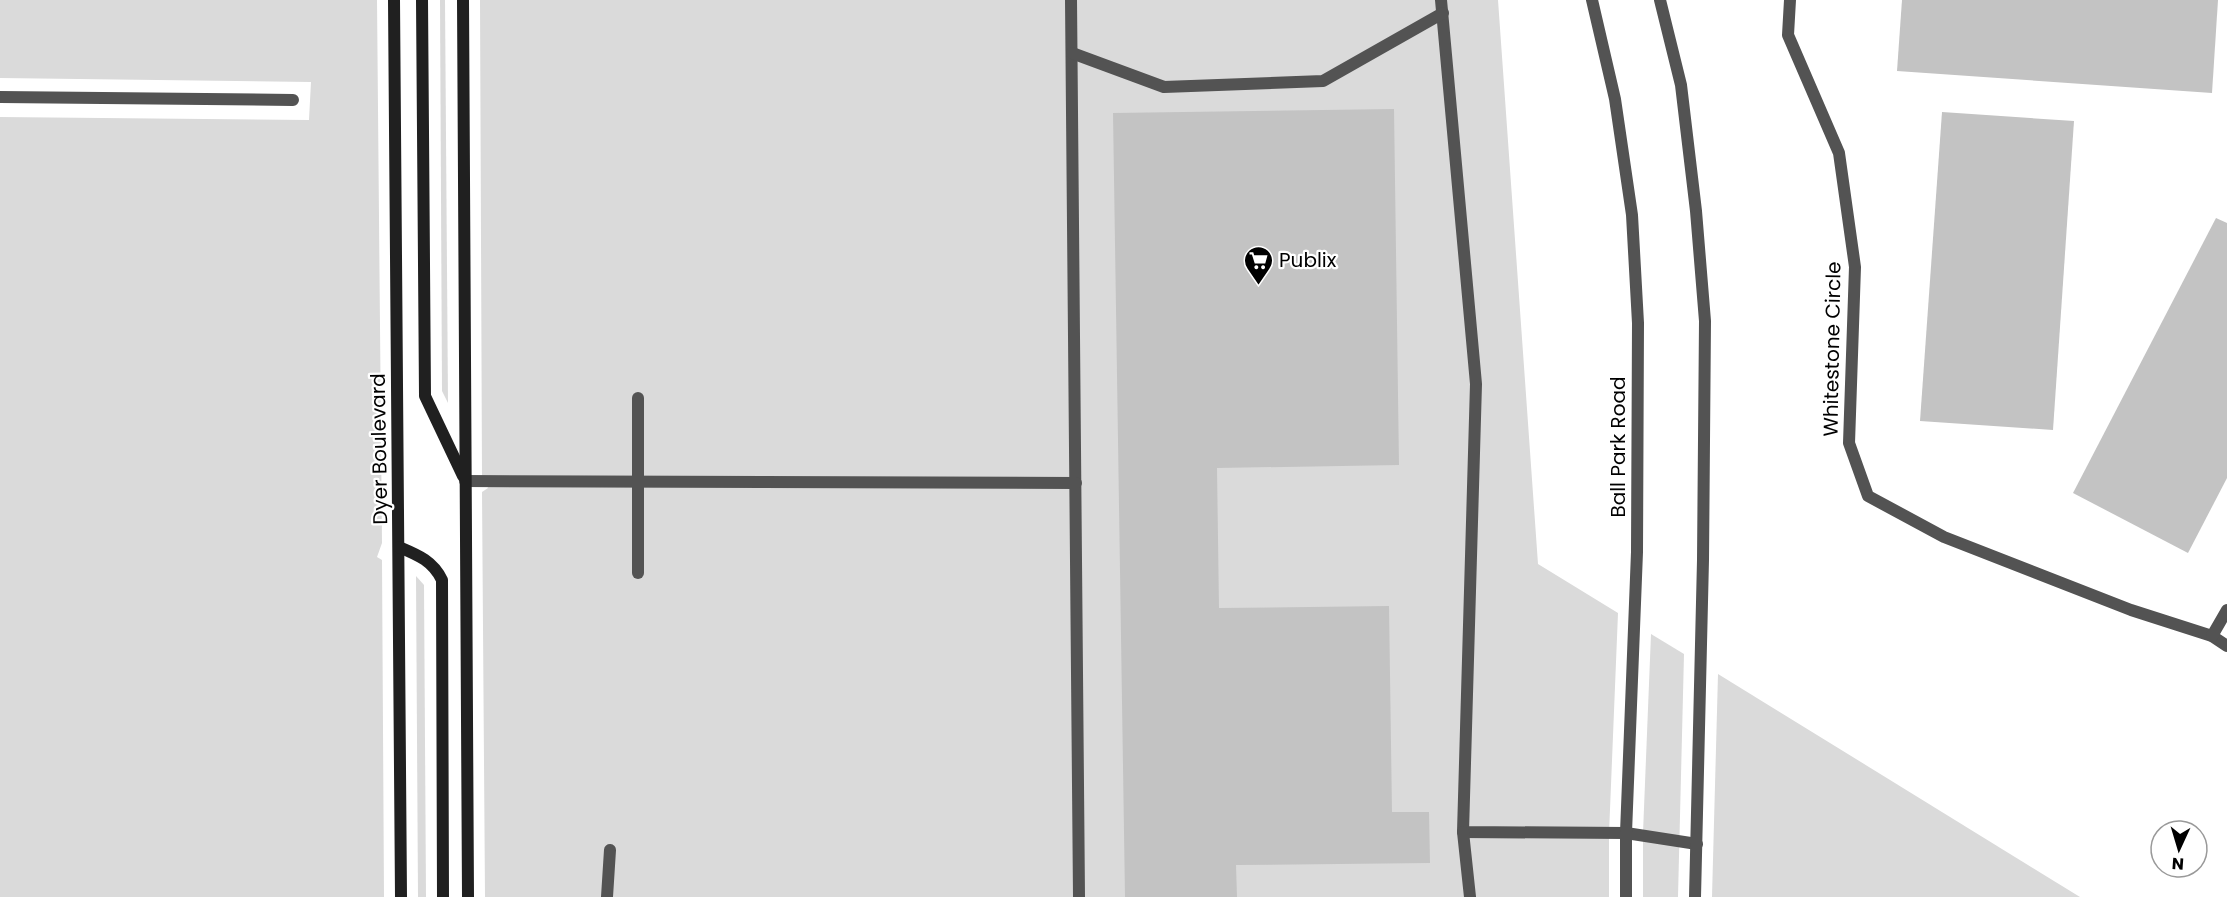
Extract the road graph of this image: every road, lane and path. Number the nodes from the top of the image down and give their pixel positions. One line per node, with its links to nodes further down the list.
1 (394, 0): 16 (main road, Dyer Boulevard)
2 (422, 0): 13 (main road)
3 (463, 0): 13 (main road)
4 (1071, 0): 9 (street)
5 (1592, 0): 22 (street, Ball Park Road)
6 (1660, 0): 23 (street)
7 (1790, 0): 19 (street, Whitestone Circle)
8 (1442, 6): 9 (street); 21 (street)
9 (1072, 53): 15 (street)
10 (0, 97): 11 (street)
11 (293, 100)
12 (638, 398): 14 (street)
13 (465, 481): 14 (street); 27 (main road)
14 (639, 483): 15 (street); 17 (street)
15 (1076, 483): 29 (street)
16 (399, 547): 25 (main road, Dyer Boulevard); 26 (main road)
17 (638, 573)
18 (2227, 610): 19 (street)
19 (2212, 636): 20 (street, Whitestone Circle)
20 (2227, 646)
21 (1463, 832): 22 (street); 30 (street)
22 (1626, 833): 23 (street); 31 (street, Ball Park Road)
23 (1697, 844): 32 (street)
24 (610, 850): 28 (street)
25 (401, 897)
26 (443, 897)
27 (468, 897)
28 (607, 897)
29 (1079, 897)
30 (1470, 897)
31 (1626, 897)
32 (1695, 897)

